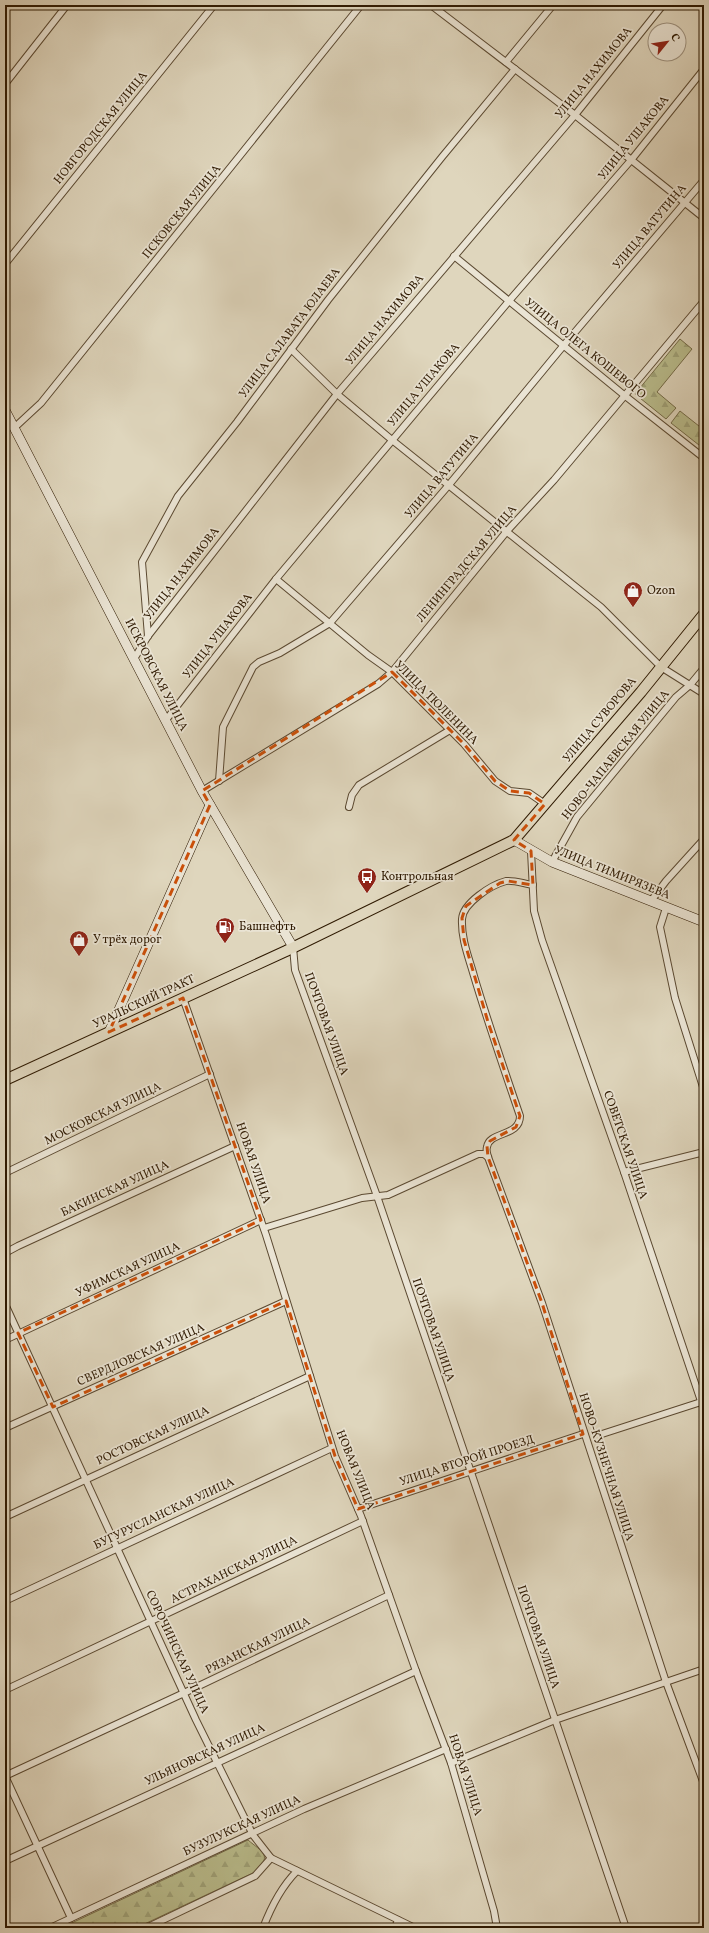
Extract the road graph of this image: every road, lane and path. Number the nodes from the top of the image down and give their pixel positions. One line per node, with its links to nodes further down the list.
1 (67, 5): 10 (street)
2 (214, 5): 17 (street, НОВГОРОДСКАЯ УЛИЦА)
3 (361, 5): 25 (street, ПСКОВСКАЯ УЛИЦА)
4 (431, 5): 7 (street)
5 (553, 5): 7 (street)
6 (663, 5): 11 (street, УЛИЦА НАХИМОВА)
7 (506, 62): 8 (street)
8 (515, 69): 11 (street); 21 (street, УЛИЦА САЛАВАТА ЮЛАЕВА)
9 (704, 69): 12 (street, УЛИЦА УШАКОВА)
10 (5, 84)
11 (575, 115): 12 (street); 16 (street, УЛИЦА НАХИМОВА)
12 (632, 159): 14 (street); 18 (street, УЛИЦА УШАКОВА)
13 (704, 180): 14 (street, УЛИЦА ВАТУТИНА)
14 (685, 203): 15 (street); 20 (street, УЛИЦА ВАТУТИНА)
15 (704, 218)
16 (454, 256): 18 (street, УЛИЦА ОЛЕГА КОШЕВОГО); 22 (street, УЛИЦА НАХИМОВА)
17 (5, 264)
18 (509, 301): 20 (street, УЛИЦА ОЛЕГА КОШЕВОГО); 26 (street, УЛИЦА УШАКОВА)
19 (704, 301): 23 (street, ЛЕНИНГРАДСКАЯ УЛИЦА)
20 (564, 345): 23 (street, УЛИЦА ОЛЕГА КОШЕВОГО); 28 (street, УЛИЦА ВАТУТИНА)
21 (290, 349): 22 (street); 33 (street, УЛИЦА САЛАВАТА ЮЛАЕВА)
22 (337, 394): 26 (street); 33 (street, УЛИЦА НАХИМОВА)
23 (624, 395): 27 (street, УЛИЦА ОЛЕГА КОШЕВОГО); 29 (street, ЛЕНИНГРАДСКАЯ УЛИЦА)
24 (5, 410): 25 (main road, ИСКРОВСКАЯ УЛИЦА)
25 (14, 428): 34 (main road, ИСКРОВСКАЯ УЛИЦА)
26 (392, 440): 28 (street); 30 (street, УЛИЦА УШАКОВА)
27 (704, 458)
28 (448, 486): 29 (street); 32 (street, УЛИЦА ВАТУТИНА)
29 (507, 531): 35 (street); 37 (street, ЛЕНИНГРАДСКАЯ УЛИЦА)
30 (276, 579): 32 (street, УЛИЦА ТЮЛЕНИНА); 40 (street, УЛИЦА УШАКОВА)
31 (704, 614): 35 (main road, УЛИЦА СУВОРОВА)
32 (330, 623): 37 (street, УЛИЦА ТЮЛЕНИНА); 42 (street, УЛИЦА ВАТУТИНА)
33 (148, 636): 34 (street, УЛИЦА НАХИМОВА)
34 (134, 659): 40 (main road, ИСКРОВСКАЯ УЛИЦА)
35 (661, 667): 38 (street); 44 (main road, УЛИЦА СУВОРОВА)
36 (704, 668): 38 (street, НОВО-ЧАПАЕВСКАЯ УЛИЦА)
37 (392, 672): 41 (street, УЛИЦА ТЮЛЕНИНА); 42 (street, ЛЕНИНГРАДСКАЯ УЛИЦА)
38 (690, 685): 39 (street); 50 (street, НОВО-ЧАПАЕВСКАЯ УЛИЦА)
39 (704, 694)
40 (166, 720): 43 (main road, ИСКРОВСКАЯ УЛИЦА)
41 (450, 730): 44 (street, УЛИЦА ТЮЛЕНИНА); 46 (street)
42 (219, 781): 43 (street, ЛЕНИНГРАДСКАЯ УЛИЦА)
43 (202, 791): 45 (main road, ИСКРОВСКАЯ УЛИЦА)
44 (545, 804): 48 (main road, УЛИЦА СУВОРОВА)
45 (210, 805): 55 (main road, ИСКРОВСКАЯ УЛИЦА); 57 (main road)
46 (349, 807)
47 (704, 839): 52 (street)
48 (514, 840): 49 (main road, УЛИЦА ТИМИРЯЗЕВА); 55 (main road, УРАЛЬСКИЙ ТРАКТ)
49 (531, 851): 50 (main road, УЛИЦА ТИМИРЯЗЕВА); 51 (street, СОВЕТСКАЯ УЛИЦА)
50 (552, 862): 52 (main road, УЛИЦА ТИМИРЯЗЕВА)
51 (533, 885): 63 (street); 64 (street, СОВЕТСКАЯ УЛИЦА)
52 (651, 901): 53 (main road, УЛИЦА ТИМИРЯЗЕВА)
53 (666, 908): 54 (main road, УЛИЦА ТИМИРЯЗЕВА); 60 (street)
54 (704, 922)
55 (293, 947): 56 (main road, УРАЛЬСКИЙ ТРАКТ); 66 (street, ПОЧТОВАЯ УЛИЦА)
56 (183, 998): 57 (main road, УРАЛЬСКИЙ ТРАКТ); 58 (street, НОВАЯ УЛИЦА)
57 (109, 1032): 59 (main road, УРАЛЬСКИЙ ТРАКТ)
58 (210, 1074): 61 (street, НОВАЯ УЛИЦА); 65 (street, МОСКОВСКАЯ УЛИЦА)
59 (5, 1080)
60 (704, 1090)
61 (235, 1146): 67 (street, НОВАЯ УЛИЦА); 69 (street, БАКИНСКАЯ УЛИЦА)
62 (704, 1152): 64 (street)
63 (488, 1157): 66 (street); 79 (street, НОВО-КУЗНЕЧНАЯ УЛИЦА)
64 (624, 1172): 75 (street, СОВЕТСКАЯ УЛИЦА)
65 (5, 1173)
66 (376, 1196): 68 (street); 82 (street, ПОЧТОВАЯ УЛИЦА)
67 (261, 1220): 68 (street, НОВАЯ УЛИЦА); 72 (street, УФИМСКАЯ УЛИЦА)
68 (264, 1228): 70 (street, НОВАЯ УЛИЦА)
69 (5, 1253)
70 (286, 1301): 74 (street, НОВАЯ УЛИЦА); 76 (street, СВЕРДЛОВСКАЯ УЛИЦА)
71 (5, 1304): 72 (street, СОРОЧИНСКАЯ УЛИЦА)
72 (18, 1334): 73 (street, УФИМСКАЯ УЛИЦА); 76 (street, СОРОЧИНСКАЯ УЛИЦА)
73 (5, 1340)
74 (310, 1376): 81 (street, НОВАЯ УЛИЦА); 83 (street, РОСТОВСКАЯ УЛИЦА)
75 (701, 1402): 77 (street, СОВЕТСКАЯ УЛИЦА); 80 (street)
76 (52, 1407): 78 (street, СВЕРДЛОВСКАЯ УЛИЦА); 83 (street, СОРОЧИНСКАЯ УЛИЦА)
77 (704, 1410)
78 (5, 1428)
79 (583, 1434): 82 (street, УЛИЦА ВТОРОЙ ПРОЕЗД); 93 (street, НОВО-КУЗНЕЧНАЯ УЛИЦА)
80 (602, 1434)
81 (332, 1448): 84 (street, НОВАЯ УЛИЦА); 87 (street, БУГУРУСЛАНСКАЯ УЛИЦА)
82 (469, 1472): 84 (street, УЛИЦА ВТОРОЙ ПРОЕЗД); 96 (street, ПОЧТОВАЯ УЛИЦА)
83 (86, 1479): 85 (street, РОСТОВСКАЯ УЛИЦА); 87 (street, СОРОЧИНСКАЯ УЛИЦА)
84 (358, 1509): 86 (street, НОВАЯ УЛИЦА)
85 (5, 1517)
86 (363, 1521): 88 (street, НОВАЯ УЛИЦА); 90 (street, АСТРАХАНСКАЯ УЛИЦА)
87 (117, 1547): 89 (street, БУГУРУСЛАНСКАЯ УЛИЦА); 90 (street, СОРОЧИНСКАЯ УЛИЦА)
88 (389, 1595): 92 (street, НОВАЯ УЛИЦА); 95 (street, РЯЗАНСКАЯ УЛИЦА)
89 (5, 1601)
90 (152, 1622): 94 (street, АСТРАХАНСКАЯ УЛИЦА); 95 (street, СОРОЧИНСКАЯ УЛИЦА)
91 (704, 1669): 93 (street)
92 (416, 1671): 97 (street, НОВАЯ УЛИЦА); 98 (street, УЛЬЯНОВСКАЯ УЛИЦА)
93 (666, 1682): 96 (street); 101 (street, НОВО-КУЗНЕЧНАЯ УЛИЦА)
94 (5, 1690)
95 (184, 1693): 98 (street, СОРОЧИНСКАЯ УЛИЦА); 100 (street, РЯЗАНСКАЯ УЛИЦА)
96 (555, 1720): 99 (street); 115 (street, ПОЧТОВАЯ УЛИЦА)
97 (446, 1749): 99 (street, НОВАЯ УЛИЦА); 102 (street, БУЗУЛУКСКАЯ УЛИЦА)
98 (217, 1762): 102 (street, СОРОЧИНСКАЯ УЛИЦА); 103 (street, УЛЬЯНОВСКАЯ УЛИЦА)
99 (451, 1763): 114 (street, НОВАЯ УЛИЦА)
100 (5, 1776): 103 (street)
101 (704, 1784)
102 (253, 1835): 104 (street, СОРОЧИНСКАЯ УЛИЦА); 107 (street, БУЗУЛУКСКАЯ УЛИЦА)
103 (38, 1845): 105 (street, УЛЬЯНОВСКАЯ УЛИЦА); 107 (street)
104 (271, 1858): 106 (street, СОРОЧИНСКАЯ УЛИЦА); 110 (street)
105 (5, 1861)
106 (297, 1871): 108 (street, СОРОЧИНСКАЯ УЛИЦА); 111 (street)
107 (71, 1918): 109 (street, БУЗУЛУКСКАЯ УЛИЦА)
108 (398, 1920): 112 (street); 113 (street, СОРОЧИНСКАЯ УЛИЦА)
109 (50, 1928)
110 (146, 1928)
111 (263, 1928)
112 (395, 1928)
113 (415, 1928)
114 (497, 1928)
115 (626, 1928)

